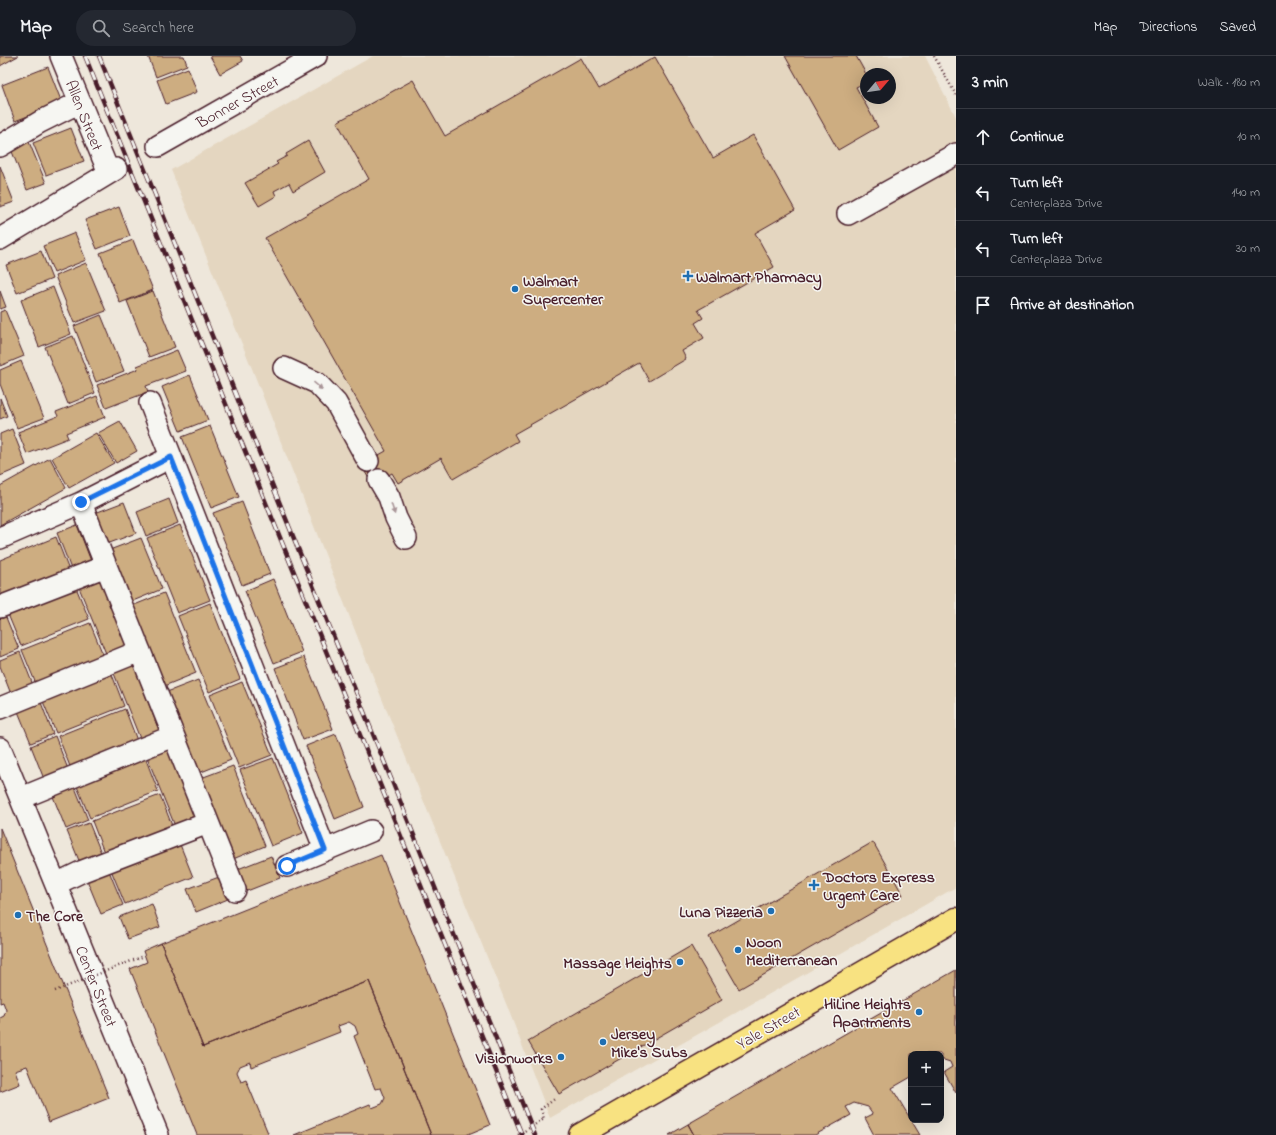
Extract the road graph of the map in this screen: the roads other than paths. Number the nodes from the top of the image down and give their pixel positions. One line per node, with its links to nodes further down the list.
1 (61, 56): 3 (street, Allen Street)
2 (316, 56): 5 (street, Bonner Street)
3 (80, 102): 4 (street); 8 (street, Allen Street)
4 (0, 146)
5 (158, 146)
6 (956, 154): 7 (street)
7 (848, 214)
8 (0, 239)
9 (284, 368): 12 (street, one-way to 12)
10 (150, 402): 11 (street)
11 (171, 457): 14 (street); 26 (street)
12 (368, 461)
13 (379, 480): 16 (street, one-way to 16)
14 (81, 502): 15 (street); 17 (street)
15 (0, 538)
16 (406, 538)
17 (106, 566): 18 (street); 19 (street)
18 (0, 607)
19 (140, 651): 20 (street); 21 (street)
20 (0, 708)
21 (173, 736): 23 (street); 24 (street)
22 (0, 748): 23 (street, Center Street)
23 (21, 798): 28 (street, Center Street)
24 (208, 823): 28 (street); 29 (street)
25 (372, 831): 26 (street)
26 (325, 850): 27 (street)
27 (287, 866)
28 (56, 884): 31 (street, Center Street)
29 (234, 890)
30 (956, 919): 32 (main road, Yale Street)
31 (158, 1135)
32 (580, 1135)

